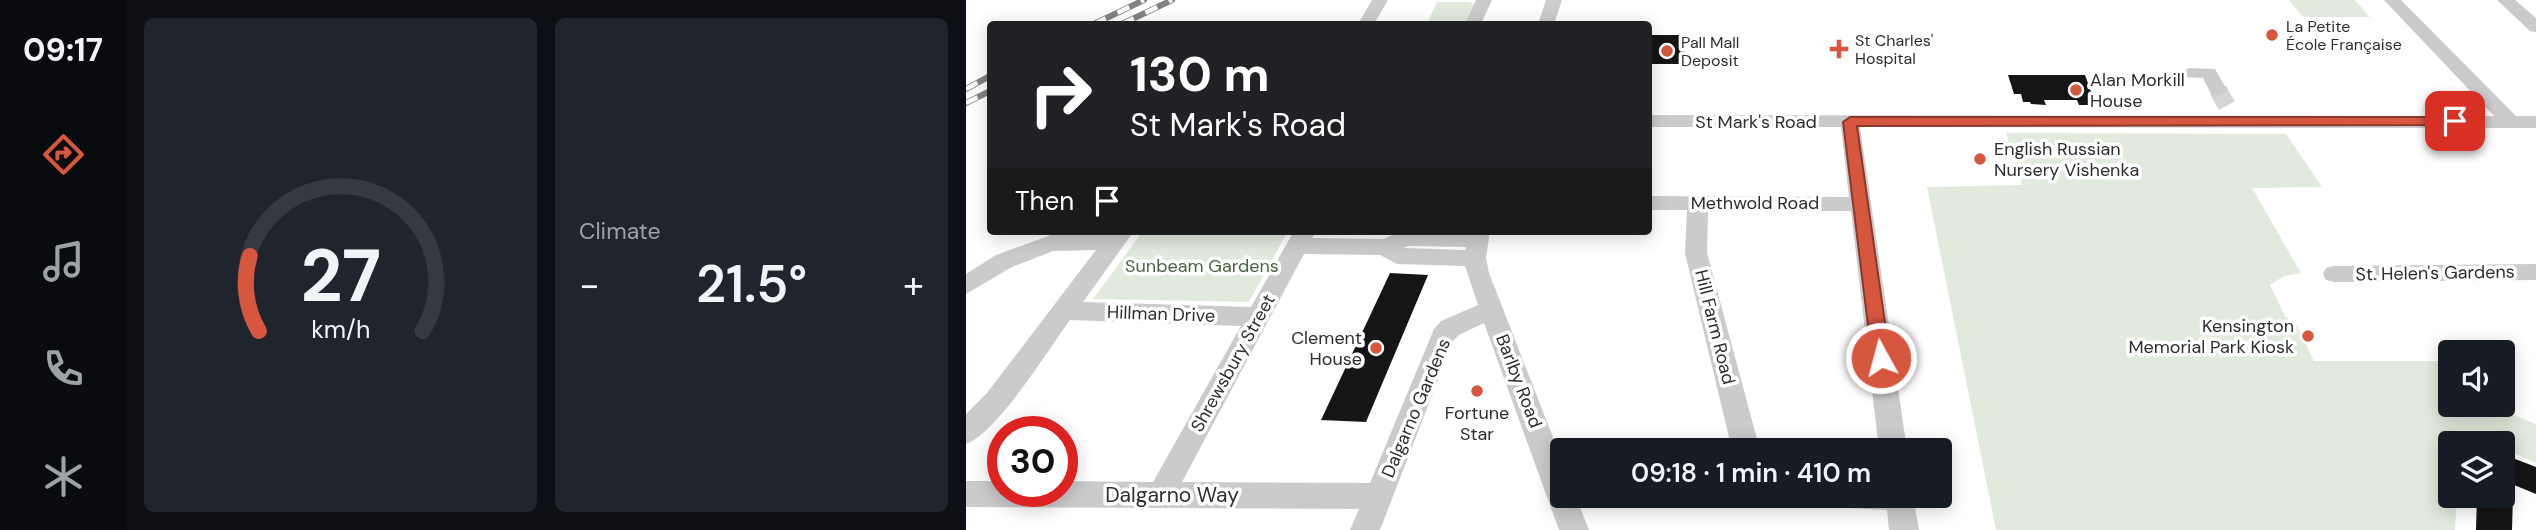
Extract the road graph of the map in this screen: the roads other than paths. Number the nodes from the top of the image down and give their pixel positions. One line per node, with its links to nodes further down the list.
1 (1380, 0): 6 (street)
2 (1484, 0): 7 (street)
3 (1554, 0): 8 (street)
4 (2392, 0): 13 (street)
5 (2505, 0): 9 (street)
6 (1368, 21)
7 (1474, 21)
8 (1547, 21)
9 (2536, 27)
10 (2189, 73): 11 (street)
11 (2227, 106): 13 (street, St Mark's Road); 15 (street, St Mark's Road)
12 (1652, 121): 15 (street, St Mark's Road)
13 (2510, 121): 14 (street, St Mark's Road)
14 (2536, 121)
15 (1850, 122): 18 (street)
16 (1652, 203): 17 (street, Methwold Road)
17 (1698, 203): 18 (street, Methwold Road); 29 (street, Hill Farm Road)
18 (1860, 204): 30 (street)
19 (1119, 236): 24 (street); 26 (street)
20 (1301, 238): 21 (street); 27 (street, Shrewsbury Street)
21 (1477, 243): 25 (street, Barlby Road)
22 (2536, 272): 23 (street, St. Helen's Gardens)
23 (2334, 274)
24 (966, 285)
25 (1492, 309): 33 (street, Dalgarno Gardens); 36 (street, Barlby Road)
26 (1063, 311): 27 (street, Hillman Drive); 28 (street)
27 (1258, 317): 32 (street, Shrewsbury Street)
28 (966, 432)
29 (1743, 438)
30 (1891, 438)
31 (966, 494): 32 (street, Dalgarno Way)
32 (1161, 494): 33 (street, Dalgarno Way)
33 (1379, 496): 35 (street, Dalgarno Gardens)
34 (1901, 508): 37 (street)
35 (1365, 530)
36 (1574, 530)
37 (1904, 530)

